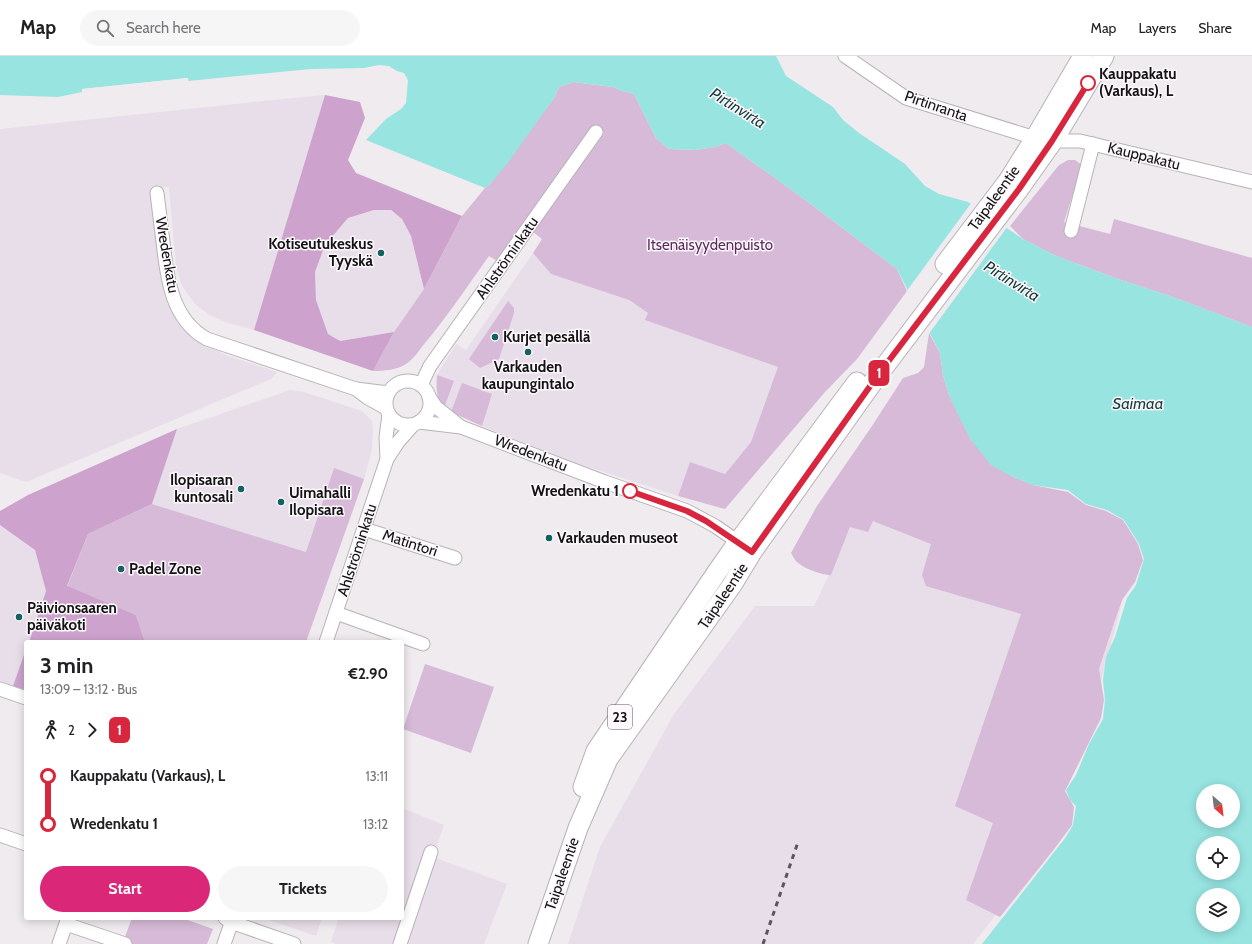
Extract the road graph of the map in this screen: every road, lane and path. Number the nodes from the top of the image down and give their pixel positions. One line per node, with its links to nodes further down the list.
1 (845, 56): 5 (street, Pirtinranta)
2 (1083, 56): 5 (highway, Taipaleentie / 23)
3 (1104, 56): 5 (highway, Taipaleentie / 23)
4 (596, 132): 10 (street, Ahlströminkatu)
5 (1044, 139): 6 (street, Kauppakatu); 19 (highway, Taipaleentie / 23)
6 (1093, 144): 7 (street, Kauppakatu); 9 (street)
7 (1252, 182)
8 (157, 193): 11 (street, Wredenkatu)
9 (1071, 231)
10 (421, 386): 12 (street); 13 (street)
11 (356, 389): 12 (street, Wredenkatu); 14 (street, Wredenkatu)
12 (388, 393): 14 (street)
13 (429, 397): 15 (street); 16 (street, Wredenkatu)
14 (387, 411): 15 (street); 17 (street, Ahlströminkatu)
15 (416, 423): 16 (street, Wredenkatu); 17 (street, Ahlströminkatu)
16 (461, 427): 19 (street, Wredenkatu)
17 (387, 459): 18 (street, Ahlströminkatu)
18 (364, 529): 20 (street, Matintori); 21 (street, Ahlströminkatu)
19 (745, 547): 39 (highway, Taipaleentie / 23); 40 (highway, Taipaleentie / 23)
20 (455, 558)
21 (336, 613): 22 (street, Ahlströminkatu); 23 (street)
22 (327, 640)
23 (423, 644)
24 (0, 689): 25 (street)
25 (24, 697)
26 (0, 835): 27 (street)
27 (24, 843)
28 (431, 852): 38 (street)
29 (230, 920): 34 (street)
30 (233, 920): 37 (street)
31 (67, 921): 32 (street); 33 (street)
32 (59, 944)
33 (124, 944)
34 (224, 944)
35 (268, 944): 36 (street)
36 (272, 944)
37 (294, 944)
38 (400, 944)
39 (524, 944)
40 (538, 944)

